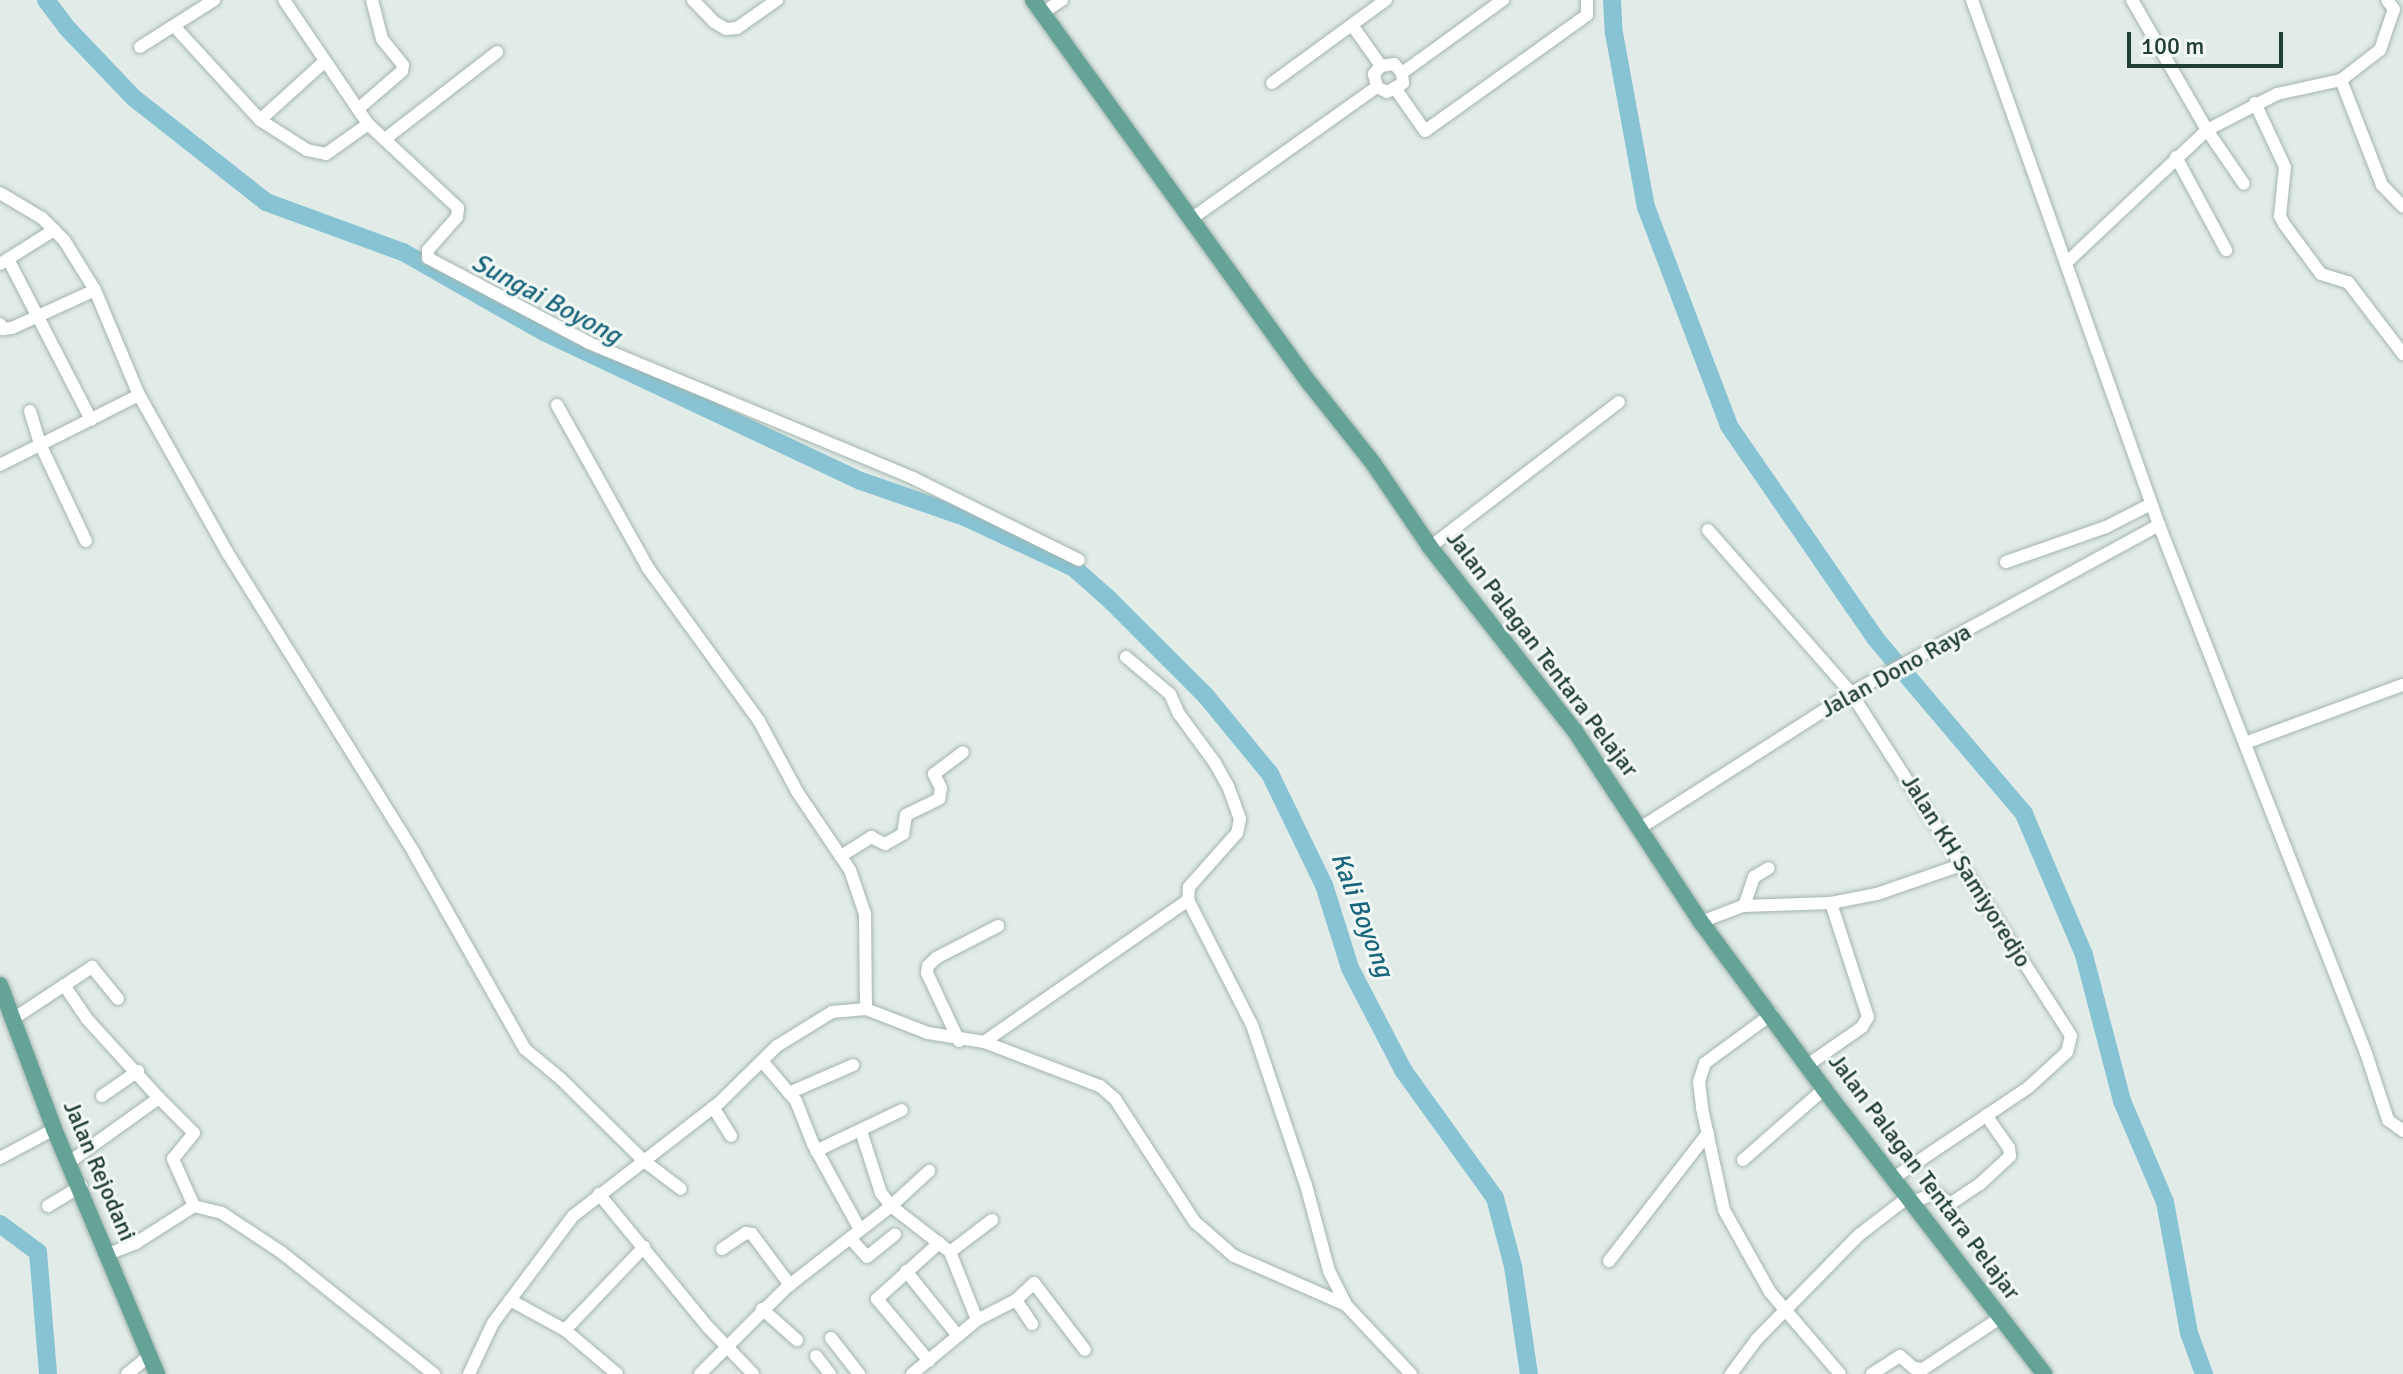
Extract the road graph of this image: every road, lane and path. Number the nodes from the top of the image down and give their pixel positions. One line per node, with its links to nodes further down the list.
1 (214, 0): 15 (street)
2 (284, 0): 18 (street)
3 (372, 0): 26 (street)
4 (693, 0): 5 (street)
5 (777, 0)
6 (1062, 0): 13 (street)
7 (1386, 0): 14 (street)
8 (1503, 0): 20 (street)
9 (1587, 0): 24 (street)
10 (1972, 0): 39 (street)
11 (2132, 0): 29 (street)
12 (2395, 3): 21 (street)
13 (1038, 6): 35 (main road, Jalan Palagan Tentara Pelajar)
14 (1352, 25): 19 (street); 22 (street)
15 (174, 26): 16 (street); 27 (street)
16 (140, 47)
17 (497, 52): 30 (street)
18 (324, 62): 26 (street); 27 (street)
19 (1381, 66): 20 (street); 23 (street)
20 (1402, 73): 24 (street)
21 (2341, 80): 25 (street); 34 (street)
22 (1272, 83)
23 (1377, 87): 24 (street); 35 (street)
24 (1395, 88)
25 (2255, 103): 29 (street); 43 (street)
26 (358, 109): 28 (street)
27 (260, 120): 28 (street)
28 (368, 124): 30 (street)
29 (2207, 130): 31 (street); 32 (street)
30 (385, 139): 56 (street)
31 (2176, 157): 37 (street); 39 (street)
32 (2244, 184)
33 (0, 193): 36 (street)
34 (2403, 207)
35 (1191, 219): 55 (main road, Jalan Palagan Tentara Pelajar)
36 (54, 230): 38 (street); 40 (street)
37 (2226, 250)
38 (4, 262): 41 (street)
39 (2066, 263): 51 (street)
40 (95, 290): 41 (street); 44 (street)
41 (37, 315): 42 (street); 48 (street)
42 (0, 324)
43 (2403, 354)
44 (139, 395): 48 (street); 99 (street)
45 (1619, 402): 55 (street)
46 (557, 405): 64 (street)
47 (30, 411): 49 (street)
48 (91, 420): 49 (street)
49 (41, 446): 50 (street); 54 (street)
50 (0, 465)
51 (2151, 504): 52 (street); 57 (street)
52 (2159, 525): 60 (street, Jalan Dono Raya); 61 (street)
53 (1708, 530): 60 (street, Jalan KH Samiyoredjo)
54 (86, 541)
55 (1430, 547): 63 (main road, Jalan Palagan Tentara Pelajar)
56 (1079, 560)
57 (2006, 562)
58 (1126, 657): 67 (street)
59 (2403, 685): 61 (street)
60 (1851, 693): 63 (street, Jalan Dono Raya); 65 (street, Jalan KH Samiyoredjo)
61 (2245, 743): 93 (street)
62 (963, 752): 64 (street)
63 (1640, 828): 70 (main road, Jalan Palagan Tentara Pelajar)
64 (841, 856): 75 (street)
65 (1964, 864): 68 (street); 90 (street, Jalan KH Samiyoredjo)
66 (1769, 868): 69 (street)
67 (1188, 900): 79 (street); 122 (street)
68 (1831, 903): 69 (street); 81 (street)
69 (1744, 906): 70 (street)
70 (1701, 922): 76 (main road, Jalan Palagan Tentara Pelajar)
71 (998, 926): 78 (street)
72 (0, 985): 77 (main road, Jalan Rejodani)
73 (64, 985): 74 (street); 77 (street); 83 (street)
74 (118, 999)
75 (866, 1009): 78 (street); 80 (street)
76 (1772, 1014): 81 (main road, Jalan Palagan Tentara Pelajar); 94 (street)
77 (13, 1019): 91 (main road, Jalan Rejodani)
78 (959, 1041): 79 (street)
79 (984, 1042): 122 (street)
80 (762, 1061): 85 (street); 88 (street)
81 (1809, 1064): 84 (main road, Jalan Palagan Tentara Pelajar)
82 (853, 1065): 85 (street)
83 (138, 1071): 86 (street); 87 (street)
84 (1824, 1089): 98 (street); 102 (main road, Jalan Palagan Tentara Pelajar)
85 (789, 1093): 96 (street)
86 (102, 1096)
87 (159, 1098): 100 (street); 108 (street)
88 (713, 1107): 95 (street); 99 (street)
89 (902, 1110): 92 (street)
90 (1986, 1115): 102 (street, Jalan KH Samiyoredjo); 106 (street)
91 (54, 1129): 97 (street); 100 (main road, Jalan Rejodani)
92 (861, 1131): 96 (street); 109 (street)
93 (2403, 1131)
94 (1708, 1133): 117 (street); 124 (street)
95 (731, 1136)
96 (816, 1151): 111 (street)
97 (0, 1158)
98 (1743, 1160)
99 (644, 1161): 104 (street); 105 (street)
100 (68, 1163): 103 (main road, Jalan Rejodani)
101 (929, 1171): 109 (street)
102 (1892, 1179): 106 (main road, Jalan Palagan Tentara Pelajar)
103 (81, 1186): 107 (street); 116 (main road, Jalan Rejodani)
104 (681, 1189)
105 (599, 1194): 113 (street); 120 (street)
106 (1908, 1200): 124 (street); 125 (main road, Jalan Palagan Tentara Pelajar)
107 (48, 1206)
108 (194, 1206): 116 (street); 139 (street)
109 (891, 1206): 111 (street); 114 (street)
110 (992, 1220): 114 (street)
111 (855, 1234): 112 (street); 119 (street)
112 (895, 1234)
113 (644, 1247): 128 (street); 132 (street)
114 (944, 1248): 118 (street); 126 (street)
115 (722, 1249): 119 (street)
116 (108, 1254): 134 (main road, Jalan Rejodani)
117 (1609, 1261)
118 (906, 1271): 129 (street); 136 (street)
119 (790, 1285): 123 (street)
120 (510, 1300): 128 (street); 140 (street)
121 (1016, 1300): 126 (street); 127 (street); 133 (street)
122 (1346, 1305): 147 (street)
123 (762, 1309): 131 (street); 132 (street)
124 (1785, 1310): 148 (street); 149 (street)
125 (2000, 1318): 150 (street); 151 (main road, Jalan Palagan Tentara Pelajar)
126 (977, 1320): 129 (street)
127 (1032, 1324)
128 (565, 1330): 141 (street)
129 (958, 1336): 136 (street)
130 (831, 1338): 145 (street)
131 (797, 1340)
132 (726, 1344): 142 (street); 143 (street)
133 (1085, 1350)
134 (149, 1356): 137 (street); 138 (main road, Jalan Rejodani)
135 (816, 1356): 144 (street)
136 (929, 1361): 146 (street)
137 (127, 1374)
138 (157, 1374)
139 (434, 1374)
140 (469, 1374)
141 (617, 1374)
142 (700, 1374)
143 (753, 1374)
144 (830, 1374)
145 (859, 1374)
146 (912, 1374)
147 (1411, 1374)
148 (1731, 1374)
149 (1840, 1374)
150 (1872, 1374)
151 (2044, 1374)

